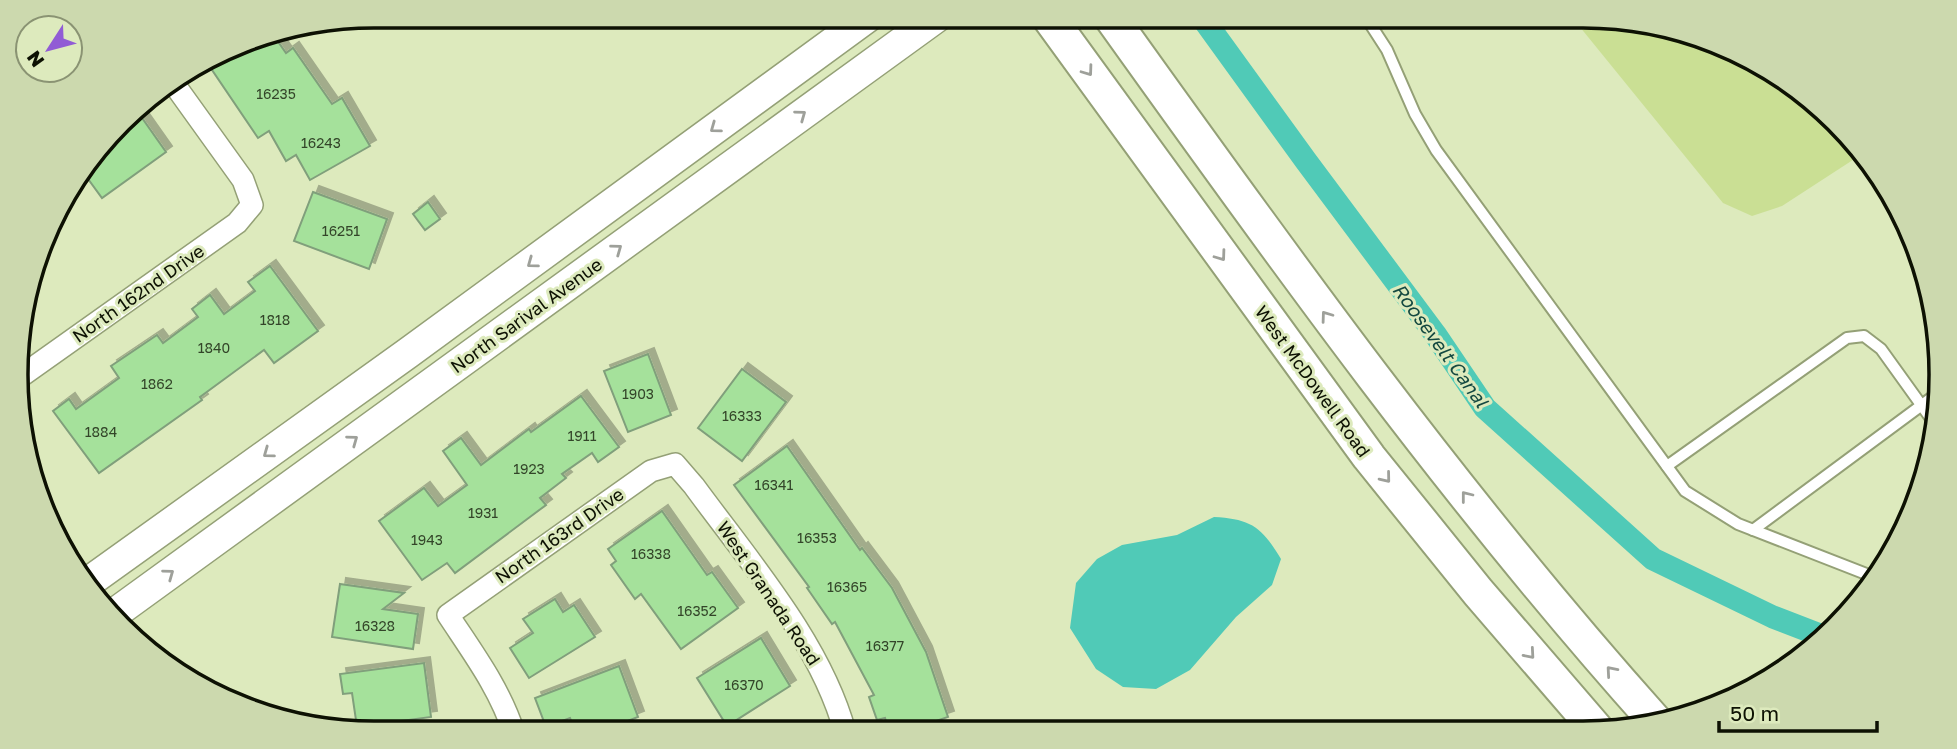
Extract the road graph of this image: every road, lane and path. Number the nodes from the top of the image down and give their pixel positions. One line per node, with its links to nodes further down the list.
1 (853, 28): 15 (main road, one-way to 15)
2 (921, 28): 16 (main road, North Sarival Avenue, one-way to 2)
3 (1057, 28): 20 (main road, West McDowell Road, one-way to 20)
4 (1119, 28): 17 (main road, one-way to 4)
5 (1373, 28): 12 (lane)
6 (178, 89): 7 (street, North 162nd Drive)
7 (28, 370)
8 (1928, 401): 9 (lane)
9 (1922, 405): 10 (lane); 12 (lane); 13 (lane)
10 (1927, 412)
11 (675, 464): 18 (street, North 163rd Drive); 19 (street, West Granada Road)
12 (1667, 467): 13 (lane)
13 (1753, 530): 14 (lane)
14 (1865, 574)
15 (94, 578)
16 (120, 610)
17 (1649, 714)
18 (510, 721)
19 (841, 721)
20 (1589, 721)

